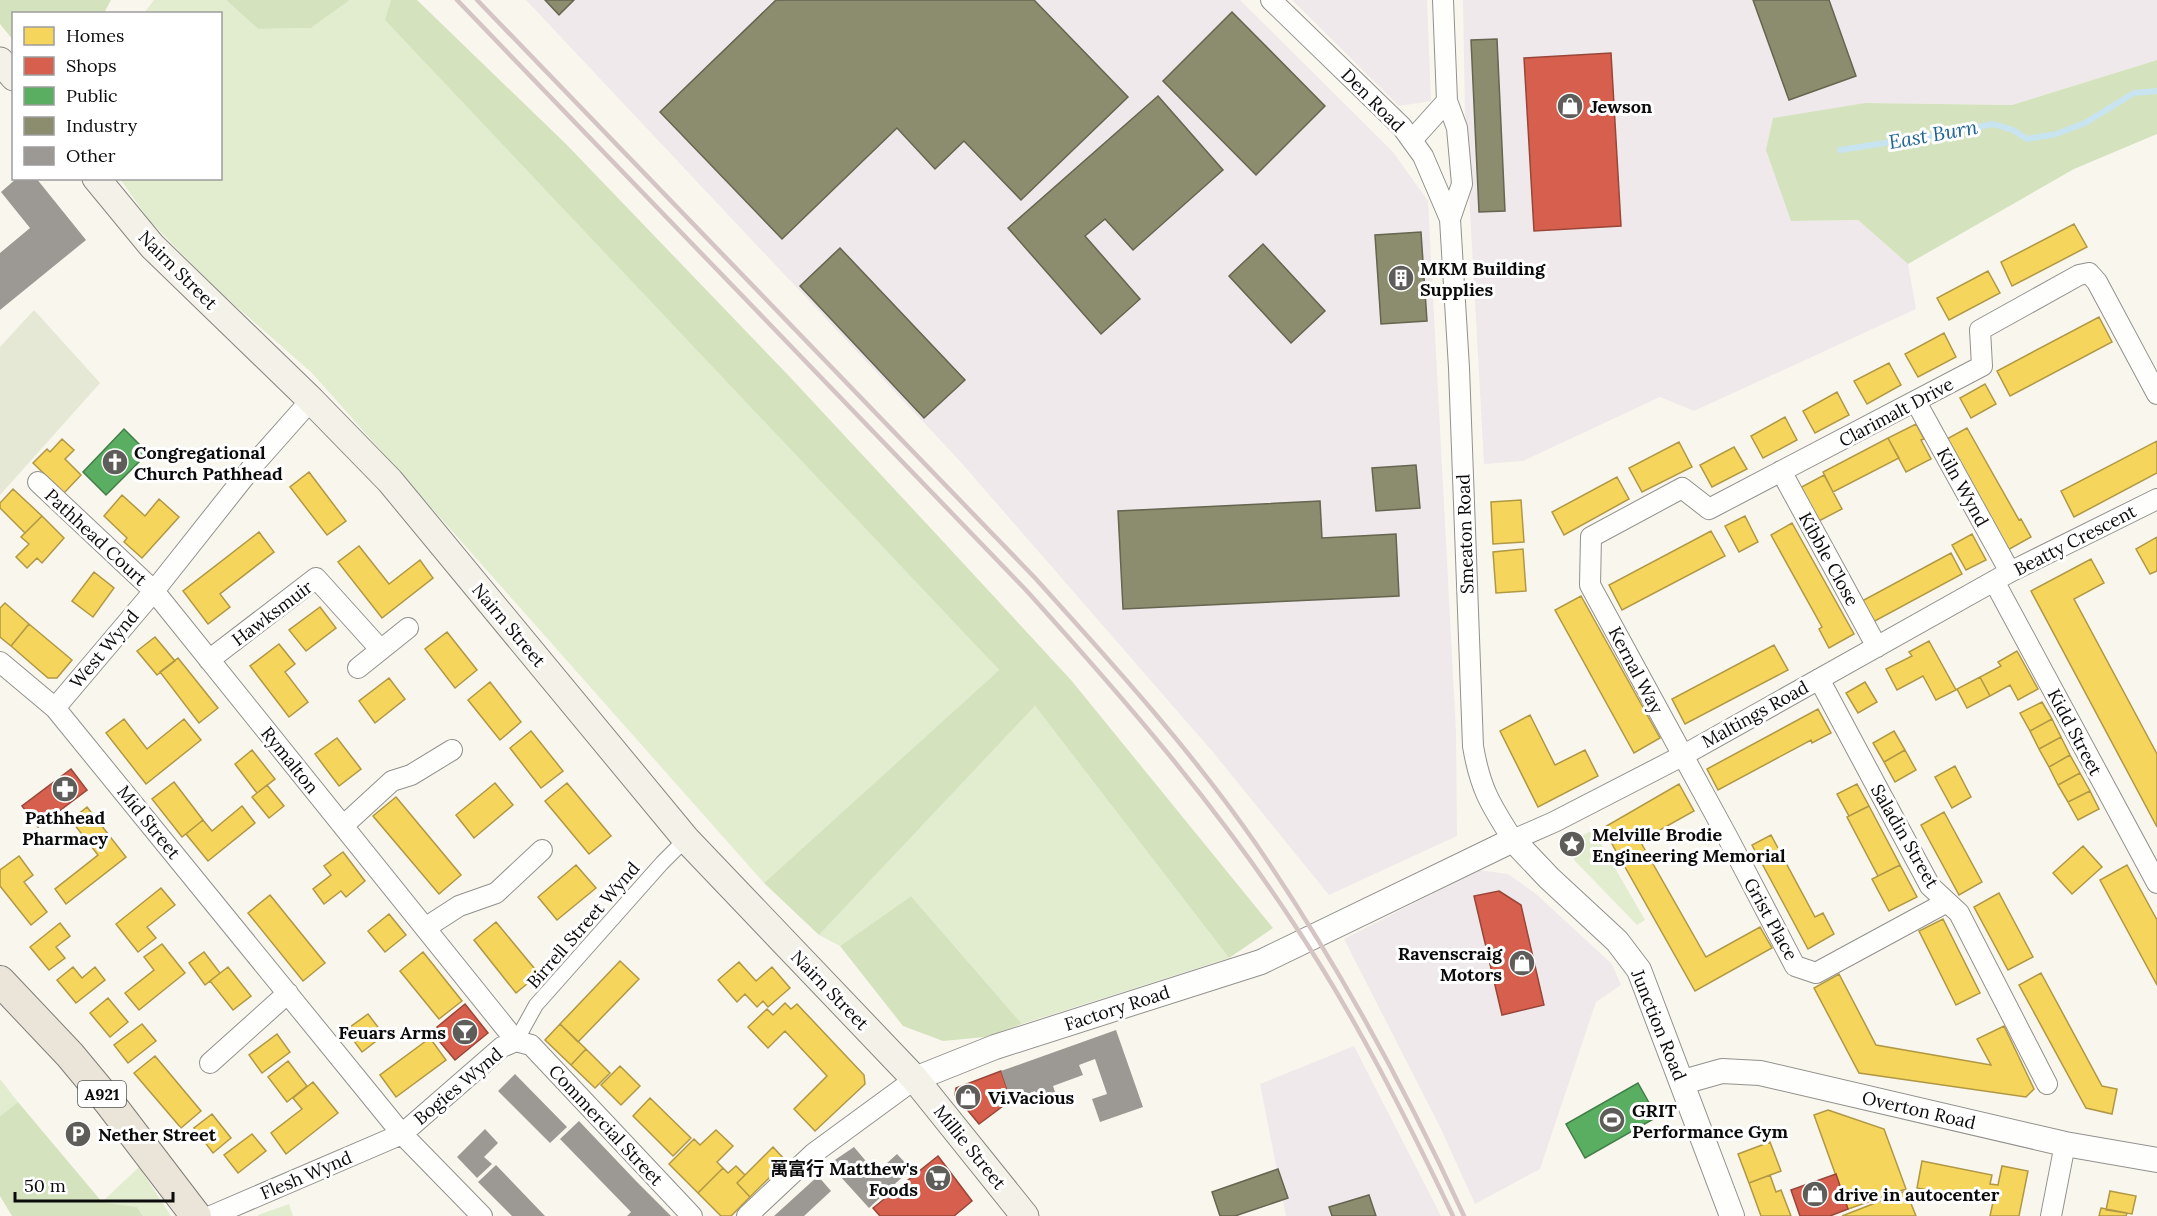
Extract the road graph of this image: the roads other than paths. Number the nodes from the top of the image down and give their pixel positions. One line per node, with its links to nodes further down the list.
1 (1271, 0): 6 (street, Den Road)
2 (1443, 0): 5 (street)
3 (0, 61): 4 (main road)
4 (12, 74)
5 (1447, 101): 6 (street); 8 (street)
6 (1412, 140): 8 (street, Den Road)
7 (98, 180): 10 (main road, Nairn Street)
8 (1450, 219): 30 (street, Smeaton Road)
9 (2157, 394): 11 (street, Clarimalt Drive)
10 (311, 400): 17 (street, West Wynd); 29 (main road, Nairn Street)
11 (1916, 402): 12 (street, Clarimalt Drive); 15 (street, Kiln Wynd)
12 (1781, 471): 16 (street, Clarimalt Drive); 19 (street, Kibble Close)
13 (38, 482): 17 (street, Pathhead Court)
14 (2157, 499): 15 (street, Beatty Crescent)
15 (2002, 577): 19 (street, Maltings Road); 32 (street, Kidd Street)
16 (1590, 585): 27 (street, Kernal Way)
17 (154, 591): 21 (street, Rymalton); 25 (street, West Wynd)
18 (408, 628): 20 (street)
19 (1877, 647): 24 (street, Maltings Road)
20 (380, 649): 21 (street, Hawksmuir); 23 (street)
21 (209, 660): 28 (street, Rymalton)
22 (0, 662): 25 (street, Mid Street)
23 (358, 668)
24 (1819, 679): 27 (street, Maltings Road); 33 (street, Saladin Street)
25 (55, 708): 36 (street, Mid Street)
26 (452, 750): 28 (street)
27 (1682, 756): 30 (street, Maltings Road); 33 (street, Grist Place)
28 (343, 826): 34 (street, Rymalton)
29 (686, 839): 37 (street, Birrell Street Wynd); 39 (main road, Nairn Street)
30 (1513, 840): 39 (street, Factory Road); 40 (street, Junction Road)
31 (542, 850): 34 (street)
32 (2157, 883)
33 (1947, 902): 41 (street, Saladin Street)
34 (426, 928): 37 (street, Rymalton)
35 (0, 981): 45 (main road, A921)
36 (288, 993): 38 (street); 42 (street, Mid Street)
37 (516, 1041): 42 (street, Bogies Wynd); 48 (street, Commercial Street)
38 (210, 1063)
39 (915, 1078): 49 (street, Factory Road); 50 (main road, Millie Street)
40 (1683, 1082): 43 (street, Overton Road); 51 (street, Junction Road)
41 (2047, 1084)
42 (402, 1134): 46 (street, Flesh Wynd); 47 (street, Mid Street)
43 (2065, 1144): 44 (street, Overton Road); 52 (street)
44 (2157, 1160)
45 (196, 1216)
46 (211, 1216)
47 (482, 1216)
48 (693, 1216)
49 (747, 1216)
50 (1025, 1216)
51 (1732, 1216)
52 (2051, 1216)

